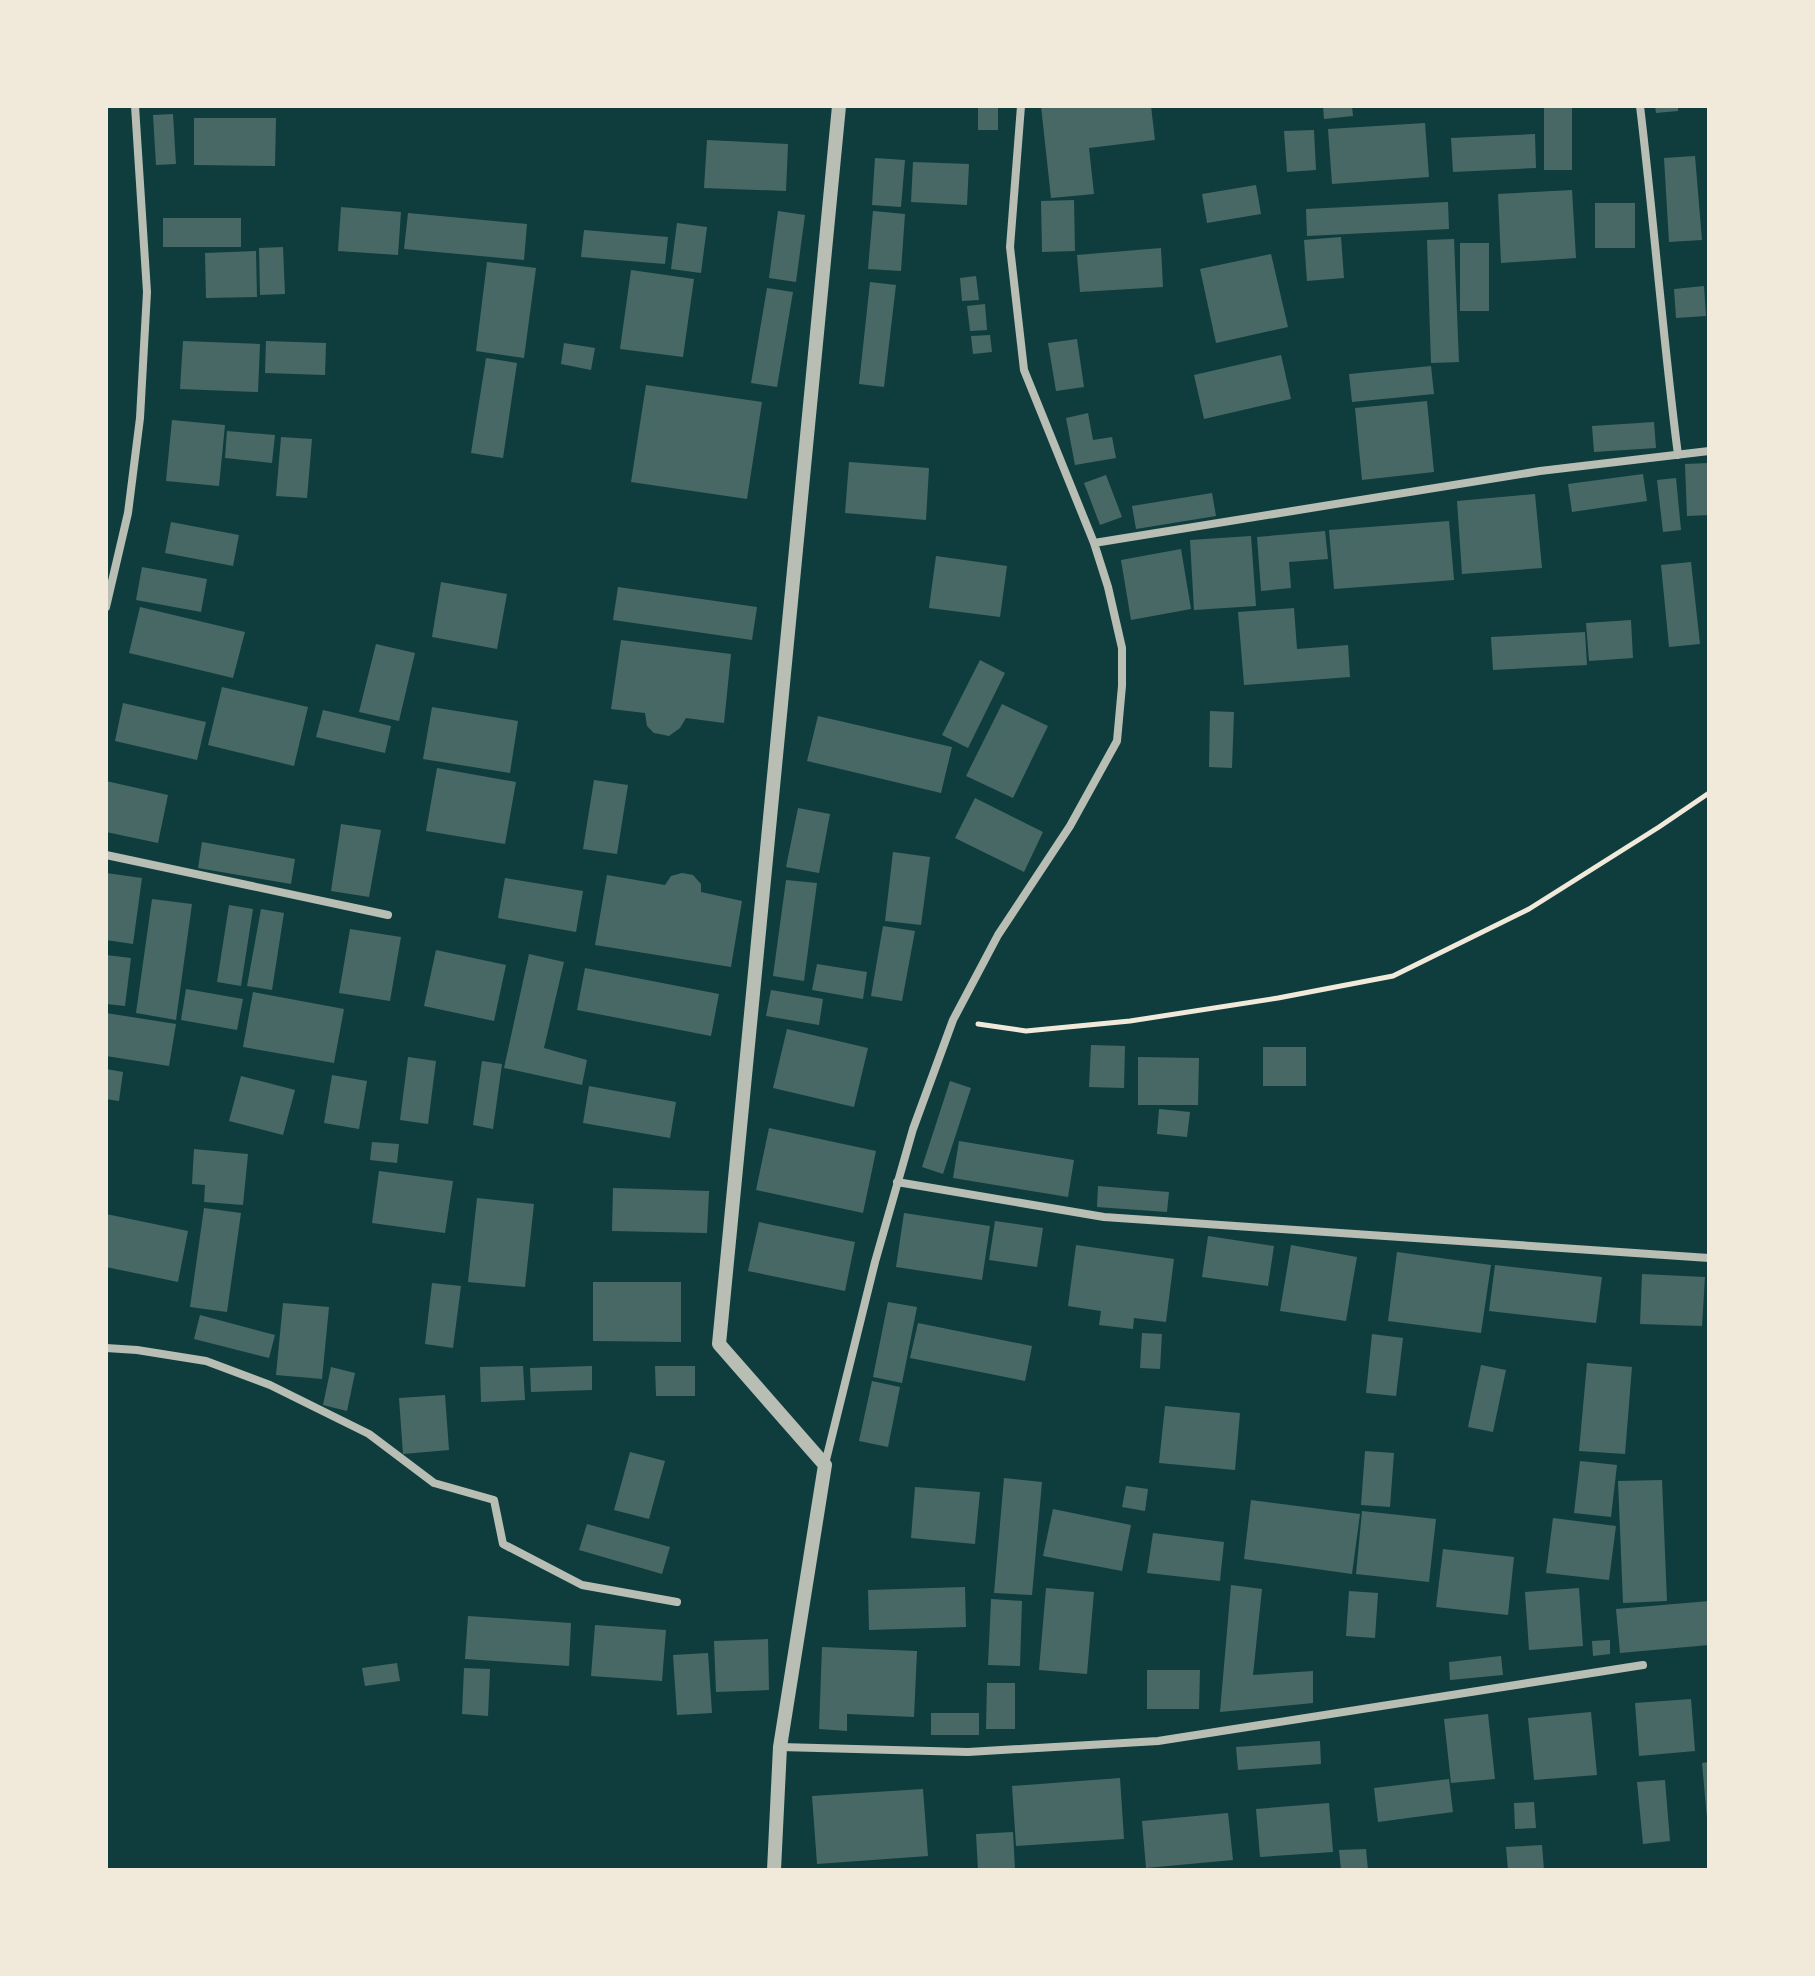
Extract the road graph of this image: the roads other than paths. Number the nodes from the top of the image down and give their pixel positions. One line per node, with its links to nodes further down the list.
1 (135, 106): 8 (street)
2 (839, 106): 14 (street)
3 (1021, 106): 7 (street)
4 (1640, 106): 6 (street)
5 (1709, 451): 6 (street)
6 (1678, 455): 7 (street)
7 (1094, 543): 11 (street)
8 (106, 607)
9 (106, 855): 10 (street)
10 (388, 915)
11 (897, 1182): 12 (street); 14 (street)
12 (1709, 1258)
13 (106, 1348): 15 (street)
14 (825, 1465): 17 (street)
15 (677, 1602)
16 (1643, 1665): 17 (street)
17 (780, 1747): 18 (street)
18 (774, 1870)

